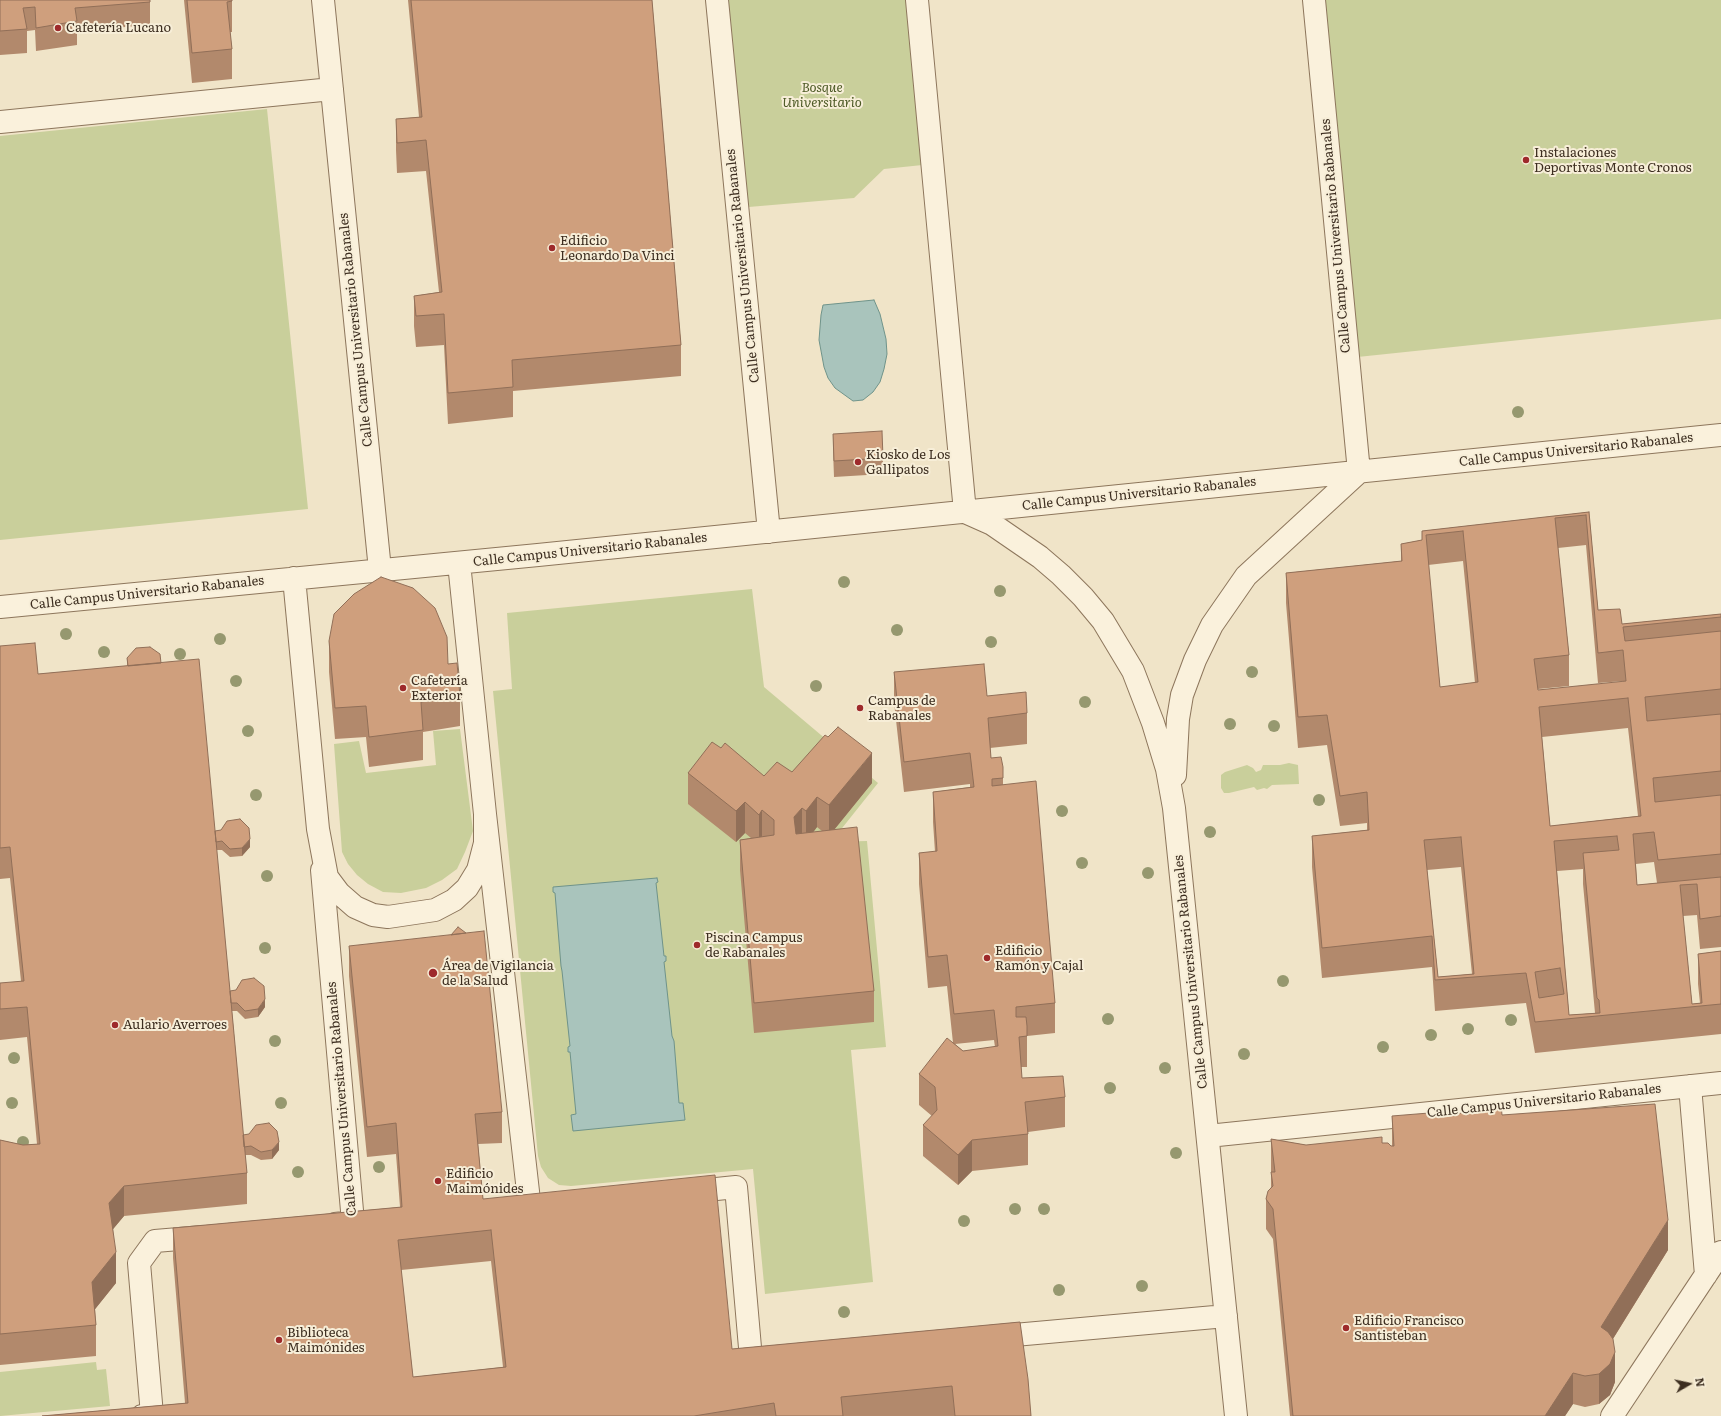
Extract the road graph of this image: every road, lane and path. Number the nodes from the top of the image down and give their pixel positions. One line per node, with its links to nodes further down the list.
1 (323, 0): 5 (street, Calle Campus Universitario Rabanales)
2 (717, 0): 10 (street, Calle Campus Universitario Rabanales)
3 (916, 0): 9 (street)
4 (1314, 0): 8 (street, Calle Campus Universitario Rabanales)
5 (332, 89): 6 (street); 12 (street, Calle Campus Universitario Rabanales)
6 (0, 122)
7 (1721, 435): 8 (street, Calle Campus Universitario Rabanales)
8 (1359, 472): 9 (street, Calle Campus Universitario Rabanales); 15 (street, Calle Campus Universitario Rabanales)
9 (965, 512): 10 (street, Calle Campus Universitario Rabanales); 15 (street, Calle Campus Universitario Rabanales)
10 (769, 532): 11 (street, Calle Campus Universitario Rabanales)
11 (458, 563): 12 (street, Calle Campus Universitario Rabanales); 16 (street, Calle Campus Universitario Rabanales)
12 (380, 570): 13 (street, Calle Campus Universitario Rabanales)
13 (294, 578): 14 (street, Calle Campus Universitario Rabanales); 17 (street, Calle Campus Universitario Rabanales)
14 (0, 607)
15 (1174, 808): 20 (street, Calle Campus Universitario Rabanales)
16 (485, 814): 17 (street, Calle Campus Universitario Rabanales); 22 (street, Calle Campus Universitario Rabanales)
17 (318, 829): 23 (street, Calle Campus Universitario Rabanales)
18 (1721, 1083): 19 (street, Calle Campus Universitario Rabanales)
19 (1690, 1086): 20 (street, Calle Campus Universitario Rabanales); 26 (street)
20 (1208, 1136): 27 (street, Calle Campus Universitario Rabanales)
21 (664, 1194): 29 (street)
22 (562, 1205)
23 (314, 1226)
24 (226, 1234): 30 (street)
25 (1721, 1252): 26 (street)
26 (1706, 1275): 32 (street)
27 (1226, 1316): 28 (street); 31 (street, Calle Campus Universitario Rabanales)
28 (973, 1339)
29 (791, 1356)
30 (142, 1416)
31 (1236, 1416)
32 (1612, 1416)

